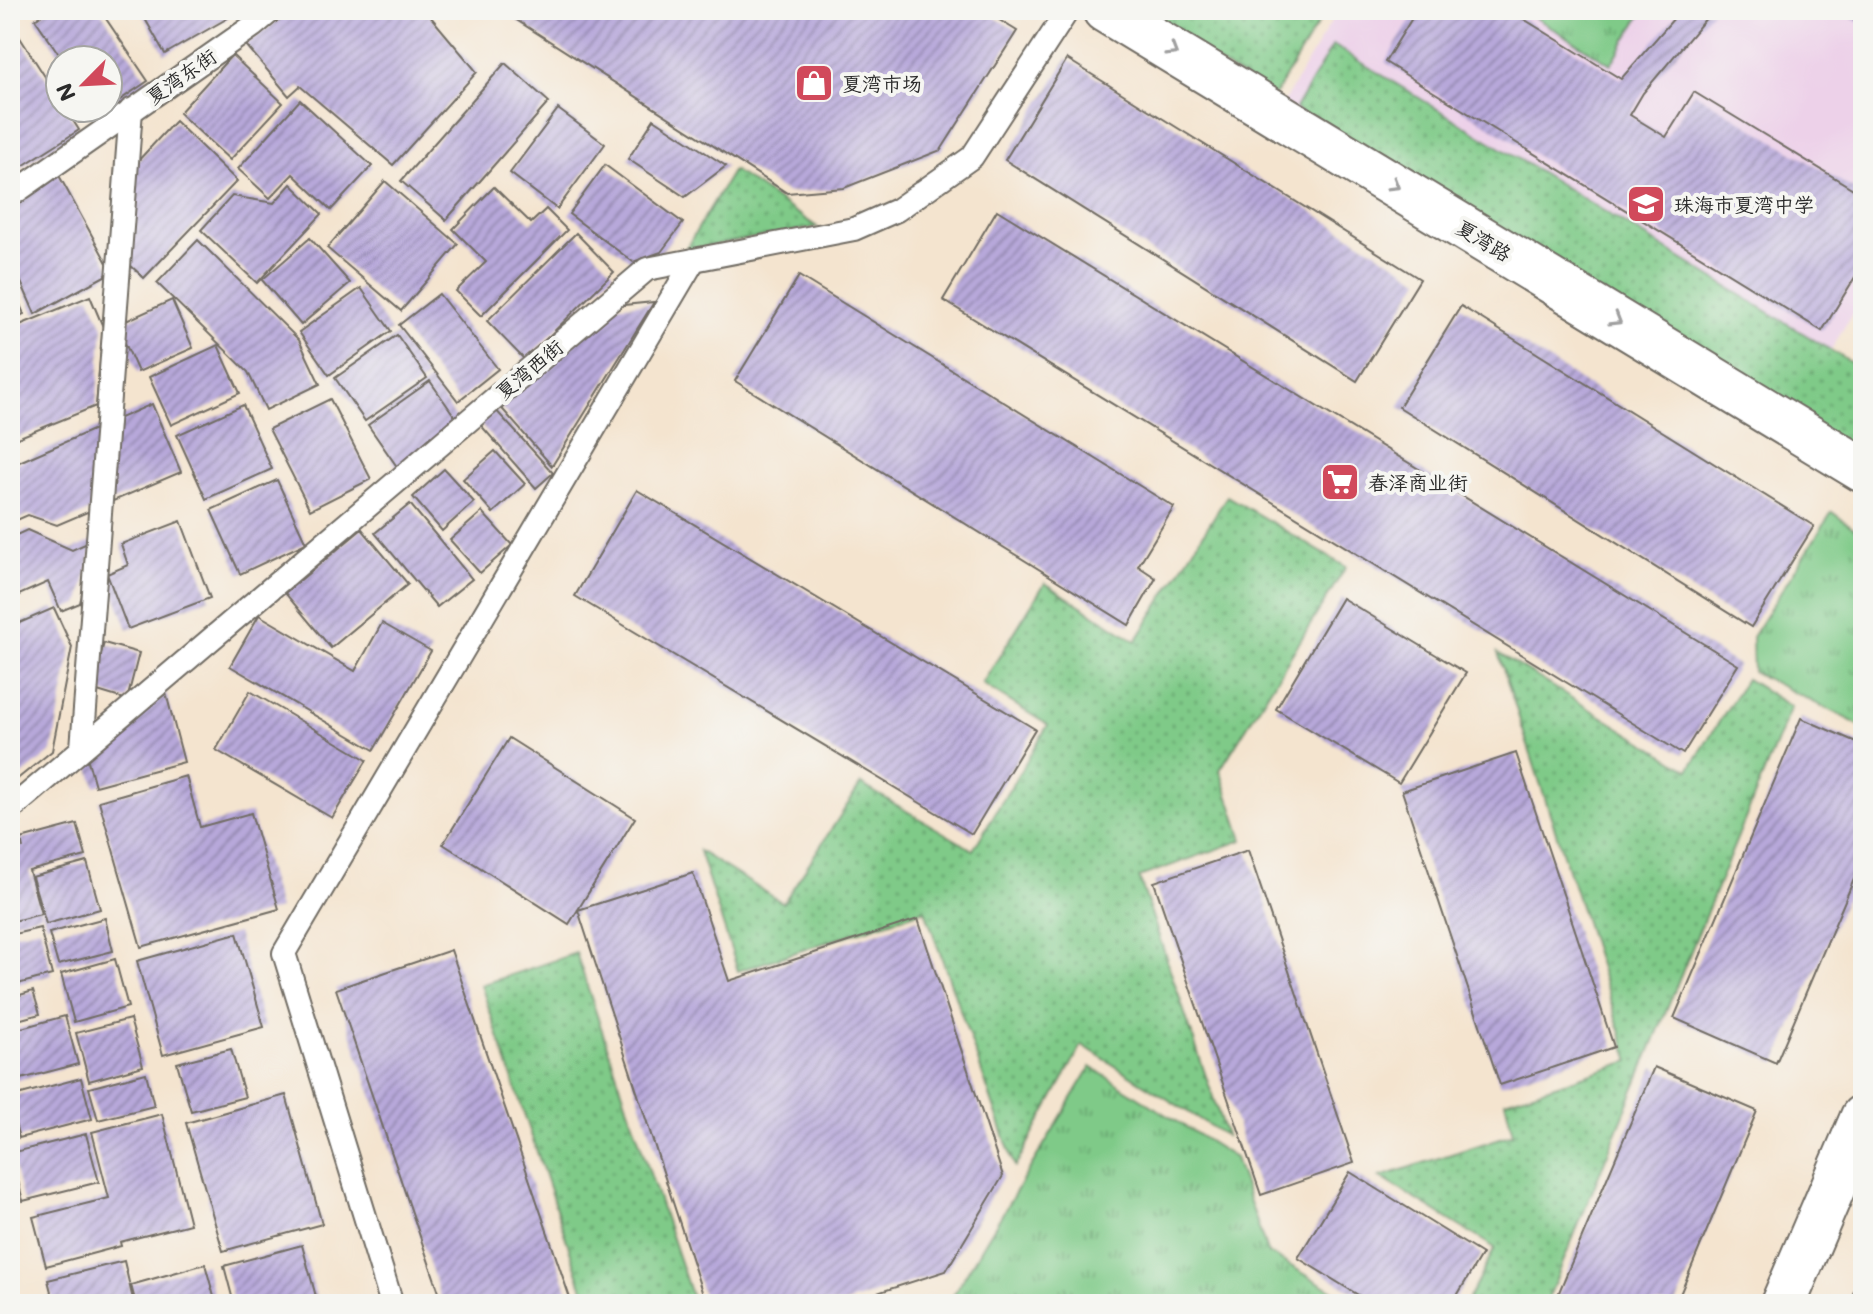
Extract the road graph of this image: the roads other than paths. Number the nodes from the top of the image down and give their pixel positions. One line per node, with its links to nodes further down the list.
1 (272, 10): 4 (lane, 夏湾东街)
2 (1068, 10): 7 (lane, 夏湾西街)
3 (1105, 10): 8 (street, 夏湾路, one-way to 8)
4 (248, 18): 5 (lane, 夏湾东街)
5 (131, 110): 6 (lane, 夏湾东街); 9 (lane)
6 (10, 196)
7 (694, 260): 9 (lane, 夏湾西街); 12 (lane)
8 (1863, 470)
9 (82, 748): 10 (lane, 夏湾西街)
10 (10, 810)
11 (1861, 1129): 13 (street)
12 (392, 1304)
13 (1783, 1304)

